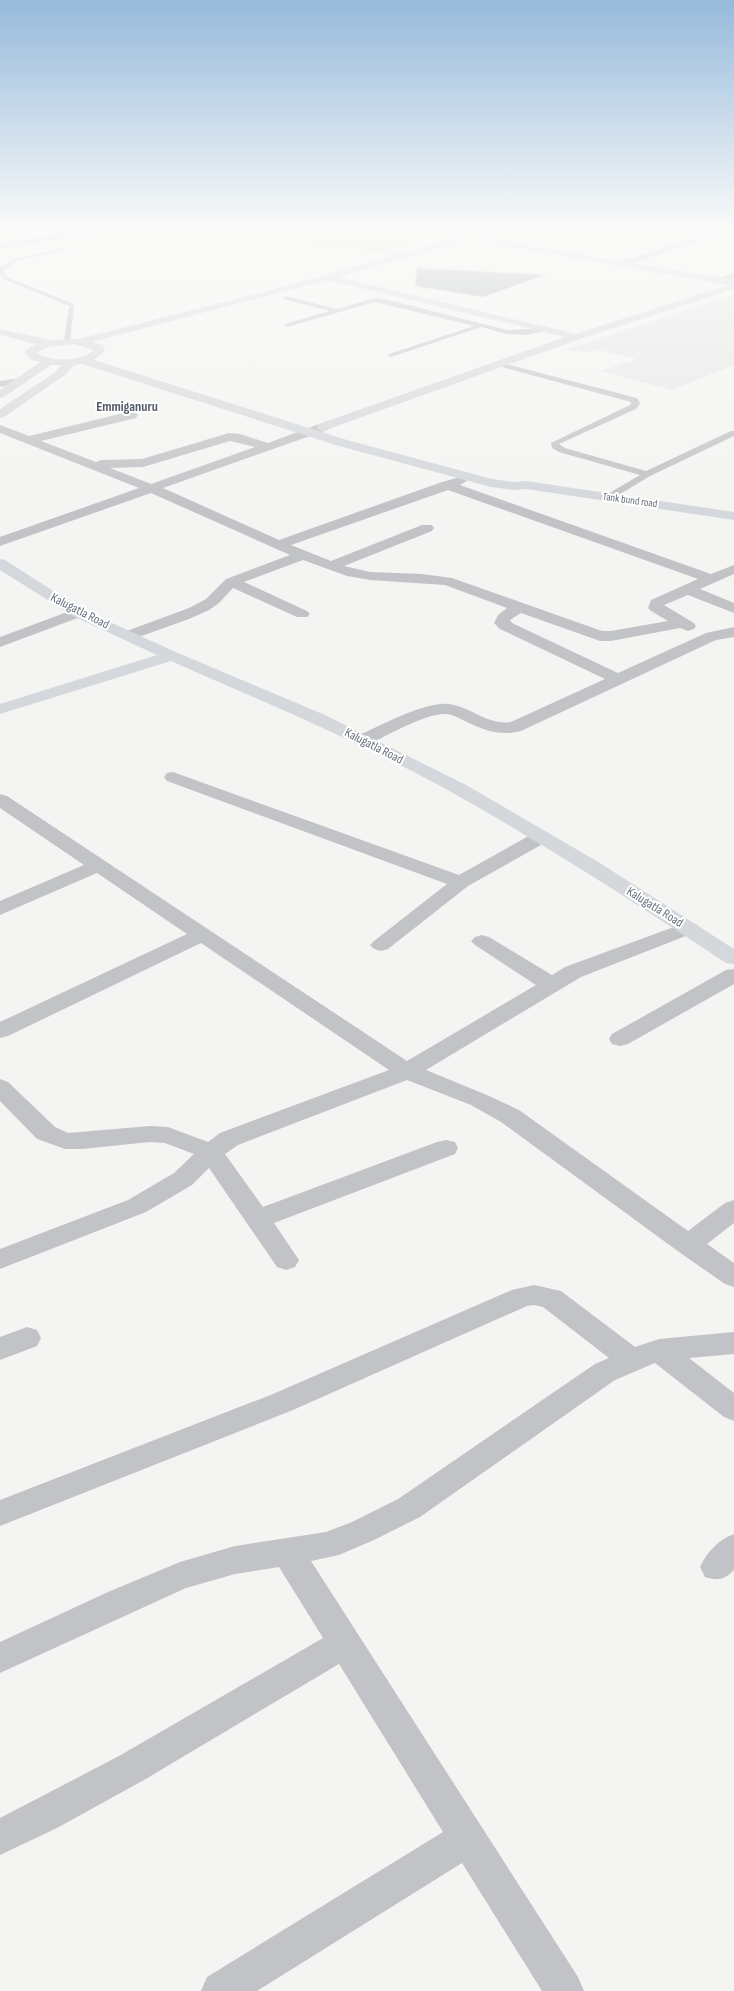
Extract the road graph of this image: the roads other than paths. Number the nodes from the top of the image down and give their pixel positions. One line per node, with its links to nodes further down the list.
1 (70, 322): 14 (lane)
2 (156, 322): 15 (street)
3 (201, 322): 18 (street)
4 (298, 322): 8 (lane)
5 (466, 322): 9 (lane)
6 (513, 322): 10 (street)
7 (622, 322): 12 (street)
8 (287, 325)
9 (482, 326): 10 (lane); 19 (lane)
10 (547, 330): 12 (street)
11 (0, 332): 16 (street)
12 (576, 337): 22 (street)
13 (0, 339): 17 (street)
14 (68, 341): 15 (street); 16 (street)
15 (80, 342): 18 (street)
16 (51, 343): 17 (street)
17 (35, 348): 21 (street)
18 (98, 351): 20 (street); 28 (street)
19 (392, 355)
20 (77, 360): 21 (street); 26 (street); 30 (street)
21 (49, 361): 23 (street)
22 (501, 364): 28 (street); 35 (lane)
23 (20, 381): 24 (street); 25 (street)
24 (0, 384)
25 (0, 395)
26 (0, 414)
27 (132, 416): 32 (street)
28 (323, 427): 30 (street); 38 (street)
29 (0, 429): 32 (street)
30 (309, 432): 33 (street); 36 (street)
31 (734, 433): 35 (lane)
32 (29, 440): 34 (street)
33 (269, 447): 34 (street); 39 (street)
34 (90, 464): 39 (street)
35 (647, 474): 40 (lane)
36 (471, 478): 37 (street); 38 (street)
37 (447, 485): 44 (street); 49 (street)
38 (526, 485): 40 (street, Tank bund road)
39 (153, 489): 43 (street); 44 (street)
40 (609, 497): 41 (street, Tank bund road)
41 (734, 516)
42 (427, 528): 47 (street)
43 (0, 542)
44 (278, 545): 45 (street)
45 (302, 554): 47 (street); 50 (street)
46 (0, 563): 54 (street, Kalugatla Road)
47 (330, 566): 52 (street)
48 (734, 569): 49 (street)
49 (711, 579): 51 (street)
50 (231, 582): 55 (street); 58 (street)
51 (687, 589): 53 (street); 56 (street)
52 (519, 607): 56 (street); 62 (street)
53 (734, 608)
54 (78, 613): 58 (street, Kalugatla Road); 60 (street)
55 (302, 614)
56 (683, 623): 59 (street)
57 (734, 632): 59 (street)
58 (130, 635): 61 (street, Kalugatla Road)
59 (712, 636): 62 (street)
60 (0, 642)
61 (172, 656): 63 (street); 64 (street, Kalugatla Road)
62 (617, 679): 64 (street)
63 (0, 709)
64 (363, 740): 67 (street, Kalugatla Road)
65 (173, 777): 69 (street)
66 (3, 804): 68 (street)
67 (541, 837): 69 (street); 71 (street, Kalugatla Road)
68 (99, 865): 70 (street); 72 (street)
69 (461, 882): 74 (street)
70 (0, 909)
71 (689, 928): 75 (street, Kalugatla Road); 77 (street)
72 (203, 934): 78 (street); 80 (street)
73 (482, 941): 77 (street)
74 (381, 945)
75 (734, 958)
76 (734, 975): 79 (street)
77 (552, 985): 80 (street)
78 (0, 1031)
79 (620, 1039)
80 (407, 1071): 83 (street); 86 (street)
81 (0, 1087): 83 (street)
82 (446, 1148): 85 (street)
83 (211, 1152): 85 (street); 87 (street)
84 (734, 1209): 86 (street)
85 (257, 1219): 88 (street)
86 (688, 1245): 89 (street)
87 (0, 1259)
88 (286, 1260)
89 (734, 1277)
90 (27, 1338): 92 (street)
91 (734, 1343): 93 (street)
92 (0, 1349)
93 (659, 1350): 94 (street); 95 (street)
94 (631, 1360): 96 (street); 97 (street)
95 (734, 1409)
96 (0, 1512)
97 (288, 1553): 98 (street); 99 (street)
98 (345, 1643): 100 (street); 101 (street)
99 (0, 1658)
100 (0, 1837)
101 (468, 1838): 102 (street); 103 (street)
102 (221, 1991)
103 (564, 1991)

